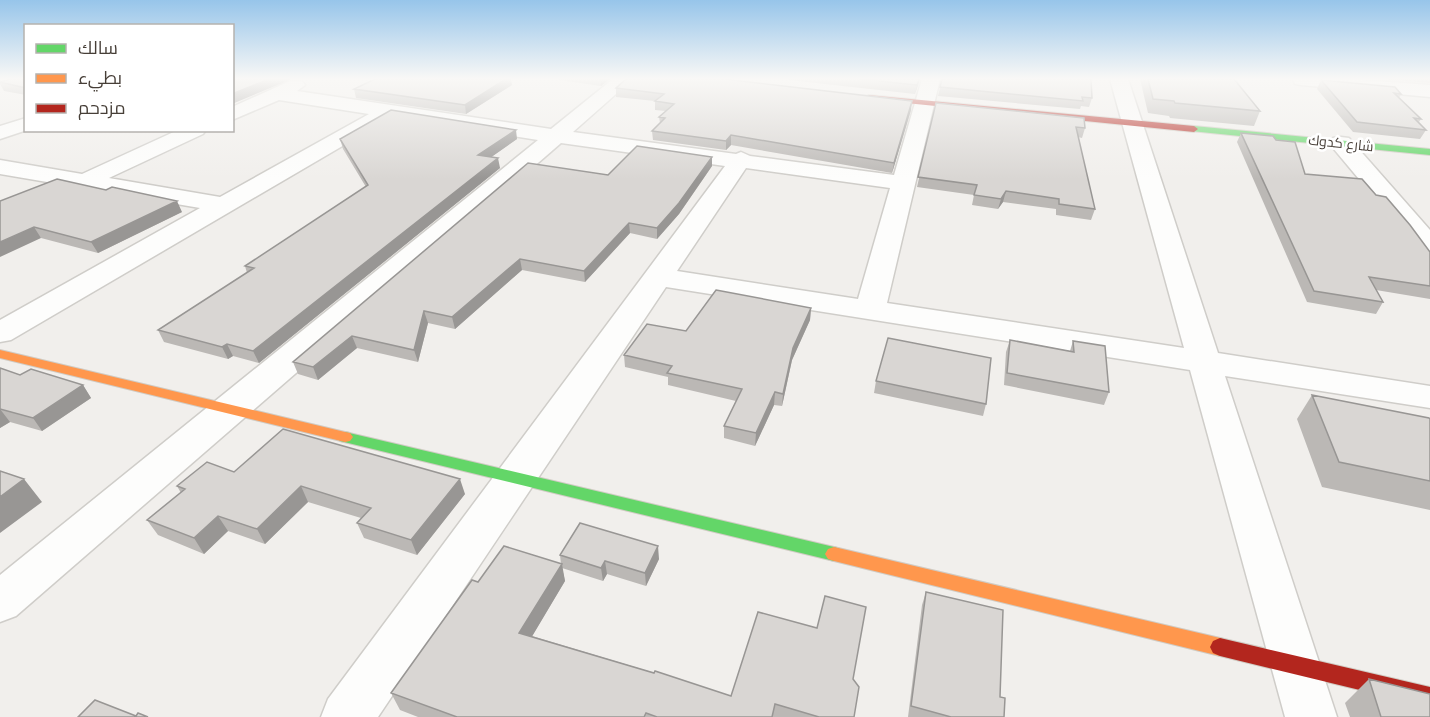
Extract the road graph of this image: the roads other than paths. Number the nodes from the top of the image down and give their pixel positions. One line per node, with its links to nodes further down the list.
1 (387, 112): 18 (street)
2 (400, 112): 11 (street)
3 (583, 112): 11 (street)
4 (922, 112): 17 (street)
5 (1029, 112): 7 (street, شارع كدوك)
6 (1130, 112): 7 (street)
7 (1133, 122): 12 (street, شارع كدوك); 24 (street)
8 (24, 125): 10 (street)
9 (192, 132): 16 (street)
10 (0, 134)
11 (555, 136): 14 (street); 26 (street)
12 (1341, 143): 13 (street, شارع كدوك); 19 (street)
13 (1430, 152)
14 (741, 159): 17 (street); 20 (street)
15 (0, 167): 16 (street)
16 (85, 181): 18 (street)
17 (903, 183): 21 (street)
18 (224, 205): 22 (street)
19 (1428, 242)
20 (658, 277): 21 (street); 27 (street)
21 (870, 310): 24 (street)
22 (0, 333)
23 (0, 354): 26 (street)
24 (1205, 363): 25 (street); 29 (street)
25 (1430, 398)
26 (230, 409): 27 (street); 28 (street)
27 (516, 478): 29 (street); 31 (street)
28 (0, 602)
29 (1296, 666): 30 (street); 32 (street)
30 (1430, 697)
31 (347, 717)
32 (1311, 717)

